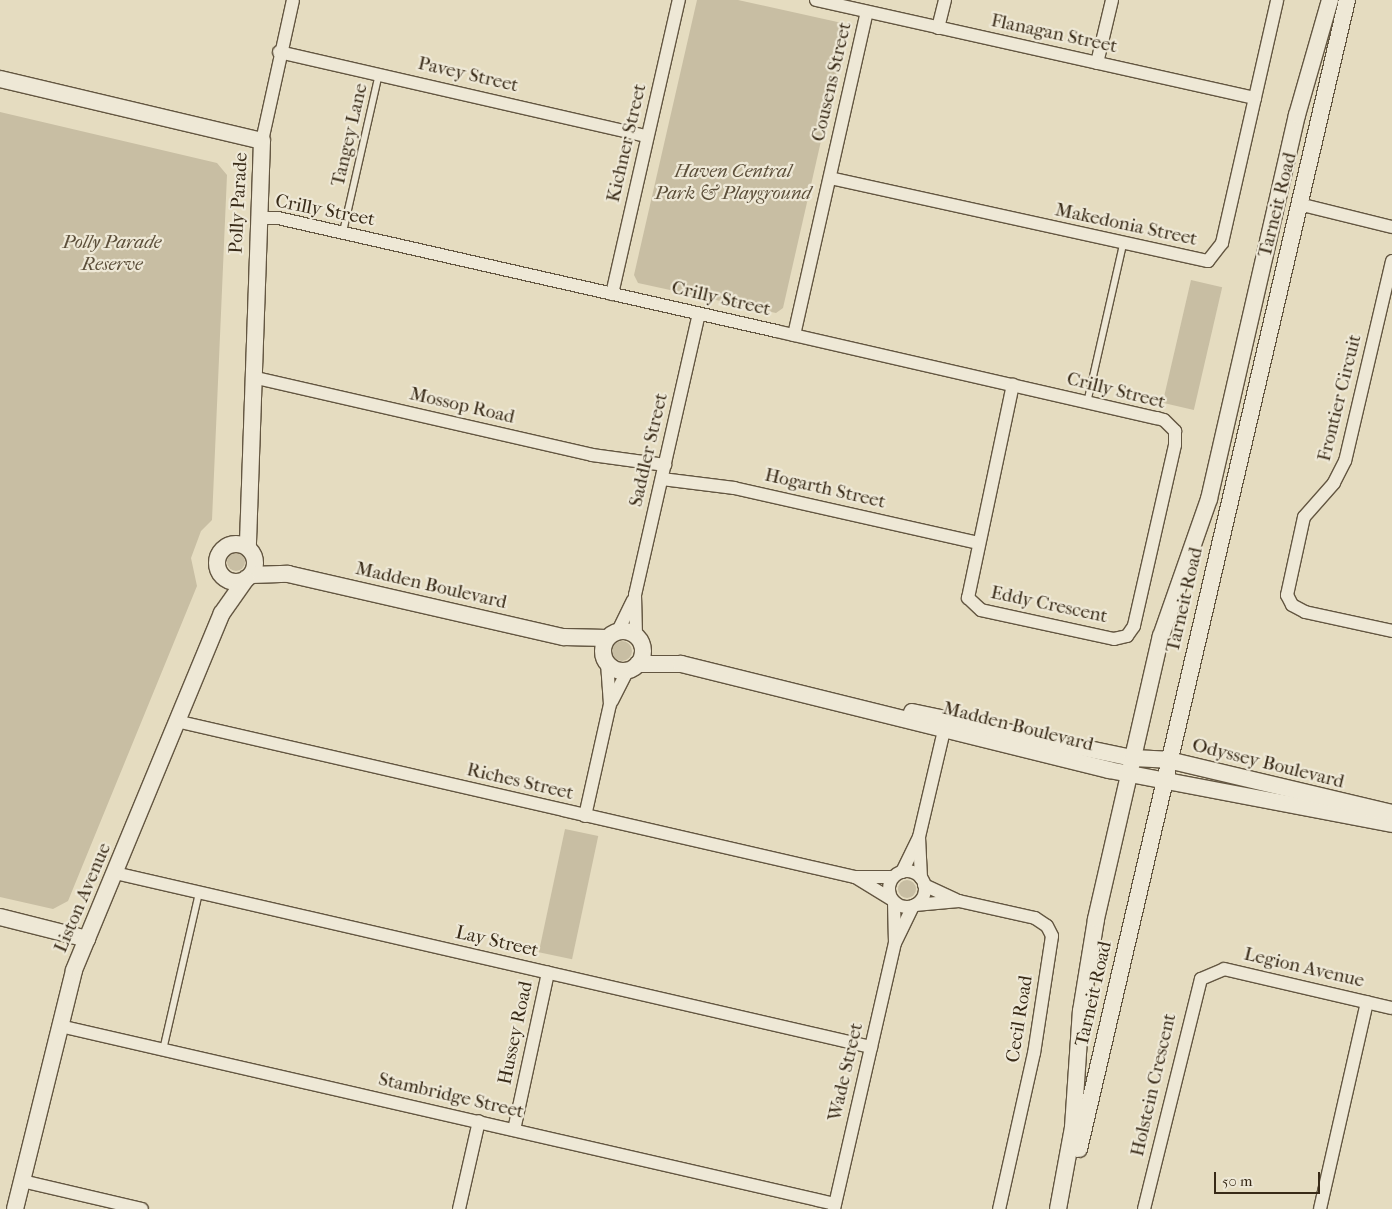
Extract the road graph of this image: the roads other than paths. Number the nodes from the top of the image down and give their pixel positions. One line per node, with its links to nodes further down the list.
1 (293, 0): 11 (street)
2 (679, 0): 16 (street, Kichner Street)
3 (816, 0): 9 (street, Flanagan Street)
4 (945, 0): 10 (street)
5 (1112, 0): 12 (street)
6 (1277, 0): 15 (street, Makedonia Street)
7 (1330, 0): 18 (street)
8 (1347, 0): 20 (street, Tarneit Road)
9 (867, 12): 10 (street, Flanagan Street); 19 (street, Cousens Street)
10 (938, 28): 12 (street, Flanagan Street)
11 (279, 52): 13 (street, Pavey Street); 17 (street)
12 (1097, 63): 15 (street, Flanagan Street)
13 (379, 74): 16 (street, Pavey Street); 23 (lane, Tangey Lane)
14 (0, 79): 17 (street, Polly Parade)
15 (1255, 98): 24 (street, Makedonia Street)
16 (648, 136): 26 (street, Kichner Street)
17 (262, 140): 21 (street, Polly Parade)
18 (1284, 173): 20 (street); 29 (street)
19 (830, 178): 24 (street, Makedonia Street); 28 (street, Cousens Street)
20 (1299, 204): 22 (street); 29 (street); 55 (street, Tarneit Road)
21 (258, 218): 23 (street, Crilly Street); 30 (street, Polly Parade)
22 (1392, 227)
23 (343, 232): 26 (street, Crilly Street)
24 (1124, 245): 32 (lane)
25 (1392, 262): 45 (street, Frontier Circuit)
26 (612, 294): 27 (street, Crilly Street)
27 (699, 314): 28 (street, Crilly Street); 34 (street, Saddler Street)
28 (794, 335): 31 (street, Crilly Street)
29 (1240, 371): 56 (street)
30 (252, 377): 34 (street, Mossop Road); 36 (street, Polly Parade)
31 (1013, 385): 32 (street, Crilly Street); 37 (street, Eddy Crescent)
32 (1088, 403): 33 (street, Crilly Street)
33 (1173, 426): 37 (street, Eddy Crescent)
34 (665, 465): 35 (street, Saddler Street)
35 (662, 479): 37 (street, Hogarth Street); 43 (street, Saddler Street)
36 (246, 505): 38 (street, Polly Parade); 39 (street, Polly Parade)
37 (978, 543)
38 (224, 547): 39 (street); 41 (street)
39 (251, 552): 40 (street, Madden Boulevard); 42 (street)
40 (288, 574): 42 (street, Madden Boulevard); 47 (street, Madden Boulevard)
41 (221, 576): 42 (street); 44 (street, Liston Avenue)
42 (249, 577): 44 (street, Liston Avenue)
43 (635, 595): 46 (street, Saddler Street); 48 (street, Saddler Street)
44 (222, 613): 53 (street, Liston Avenue)
45 (1392, 631)
46 (612, 635): 47 (street, Madden Boulevard); 48 (street, Madden Boulevard); 49 (street)
47 (564, 637): 49 (street, Madden Boulevard)
48 (639, 641): 50 (street, Madden Boulevard); 51 (street)
49 (605, 660): 51 (street, Madden Boulevard); 52 (street)
50 (681, 664): 51 (street, Madden Boulevard); 54 (street, Madden Boulevard)
51 (633, 667): 52 (street)
52 (610, 704): 59 (street)
53 (176, 721): 59 (street, Riches Street); 62 (street, Liston Avenue)
54 (946, 724): 56 (street, Madden Boulevard); 61 (street)
55 (1168, 760): 56 (street, Odyssey Boulevard); 57 (street, Tarneit Road); 58 (street, Odyssey Boulevard)
56 (1131, 766): 57 (street, Madden Boulevard); 88 (street)
57 (1164, 778): 60 (street, Odyssey Boulevard); 89 (street, Tarneit Road)
58 (1392, 813)
59 (585, 816): 64 (street, Riches Street)
60 (1392, 824)
61 (919, 837): 63 (street); 65 (street)
62 (115, 873): 66 (street, Lay Street); 71 (street, Liston Avenue)
63 (897, 875): 64 (street, Riches Street); 65 (street); 67 (street)
64 (855, 877): 67 (street, Riches Street)
65 (923, 882): 68 (street, Cecil Road); 69 (street)
66 (199, 893): 73 (street, Lay Street); 79 (lane)
67 (892, 900): 69 (street); 72 (street, Wade Street)
68 (958, 901): 69 (street, Cecil Road); 87 (street, Cecil Road)
69 (914, 906): 72 (street, Wade Street)
70 (0, 917): 71 (street)
71 (87, 939): 77 (street, Liston Avenue)
72 (894, 943): 78 (street, Wade Street)
73 (548, 973): 78 (street, Lay Street); 81 (street, Hussey Road)
74 (1207, 974): 75 (street, Legion Avenue); 90 (street, Holstein Crescent)
75 (1367, 1002): 76 (street, Legion Avenue); 91 (street)
76 (1392, 1008)
77 (60, 1026): 79 (street, Stambridge Street); 82 (street, Liston Avenue)
78 (871, 1047): 83 (street, Wade Street)
79 (163, 1050): 80 (street, Stambridge Street)
80 (479, 1121): 81 (street, Stambridge Street); 86 (street)
81 (514, 1130): 83 (street, Stambridge Street)
82 (22, 1181): 84 (street, Liston Avenue); 85 (street)
83 (834, 1206)
84 (16, 1209)
85 (142, 1209)
86 (459, 1209)
87 (999, 1209)
88 (1058, 1209)
89 (1065, 1209)
90 (1144, 1209)
91 (1320, 1209)

